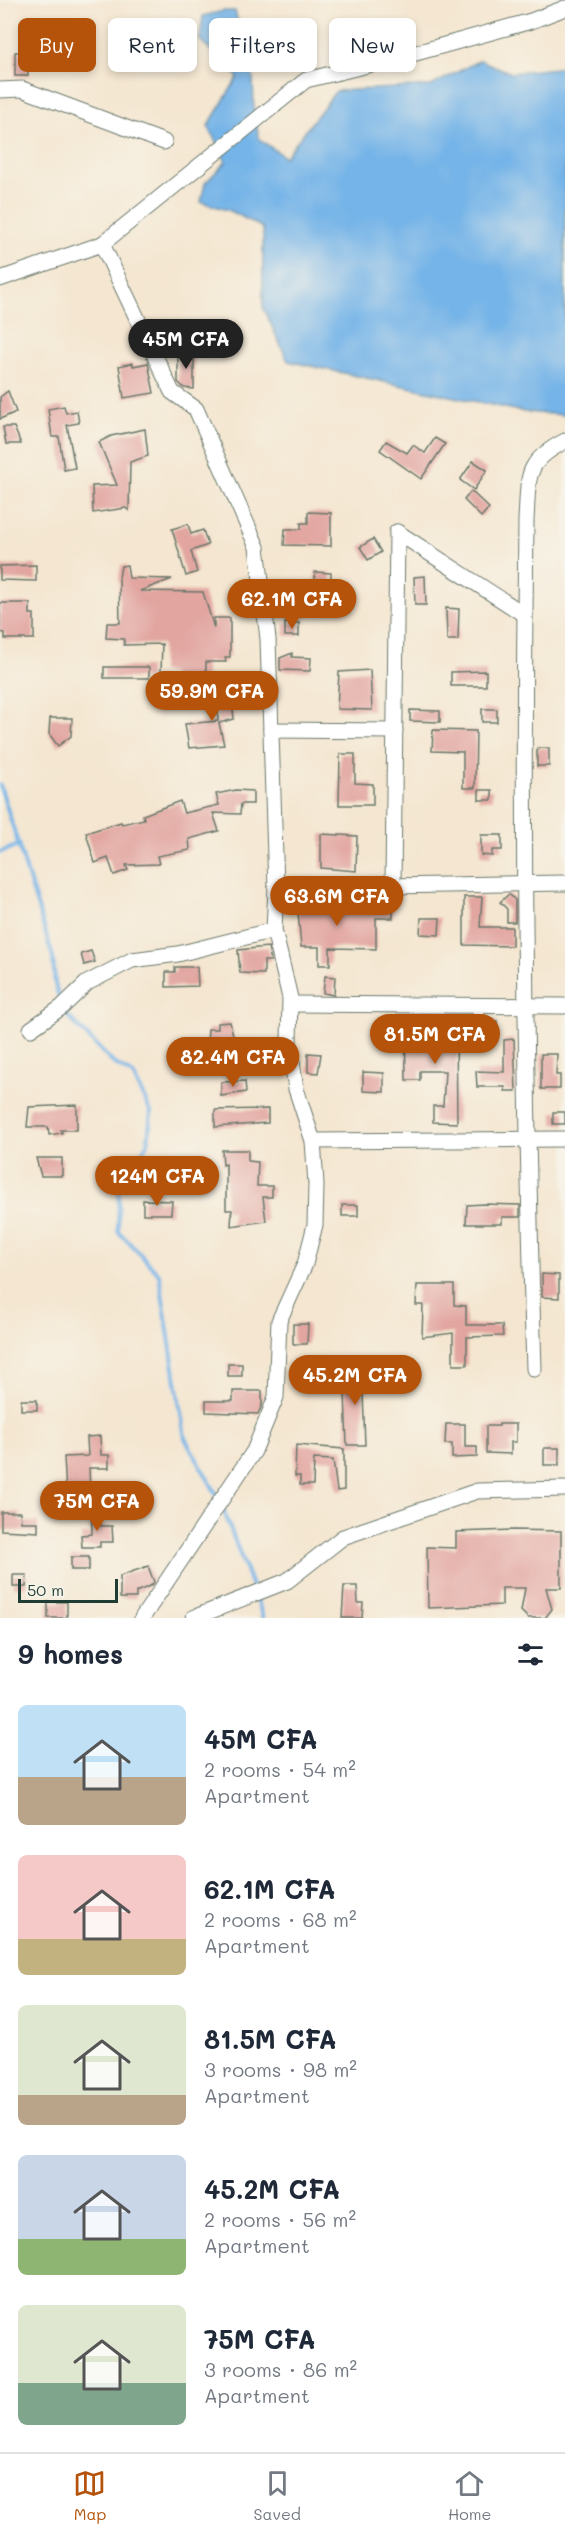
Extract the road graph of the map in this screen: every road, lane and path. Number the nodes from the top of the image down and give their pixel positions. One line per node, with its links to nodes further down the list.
1 (565, 8): 4 (street)
2 (0, 90): 3 (street)
3 (164, 142)
4 (102, 244): 5 (street); 8 (street)
5 (0, 279)
6 (565, 441): 7 (street)
7 (525, 615): 9 (street); 10 (street)
8 (271, 730): 9 (street); 13 (street)
9 (395, 731): 12 (street)
10 (524, 883): 11 (street); 12 (street); 16 (street)
11 (565, 883)
12 (393, 885): 13 (street)
13 (276, 888): 14 (street)
14 (274, 930): 15 (street); 18 (street)
15 (291, 1004): 16 (street); 21 (street)
16 (525, 1006): 17 (street); 19 (street)
17 (565, 1006)
18 (31, 1029)
19 (526, 1138): 20 (street); 21 (street); 22 (street)
20 (565, 1139)
21 (312, 1142): 24 (street)
22 (534, 1369)
23 (565, 1490): 25 (street)
24 (142, 1618)
25 (193, 1618)

